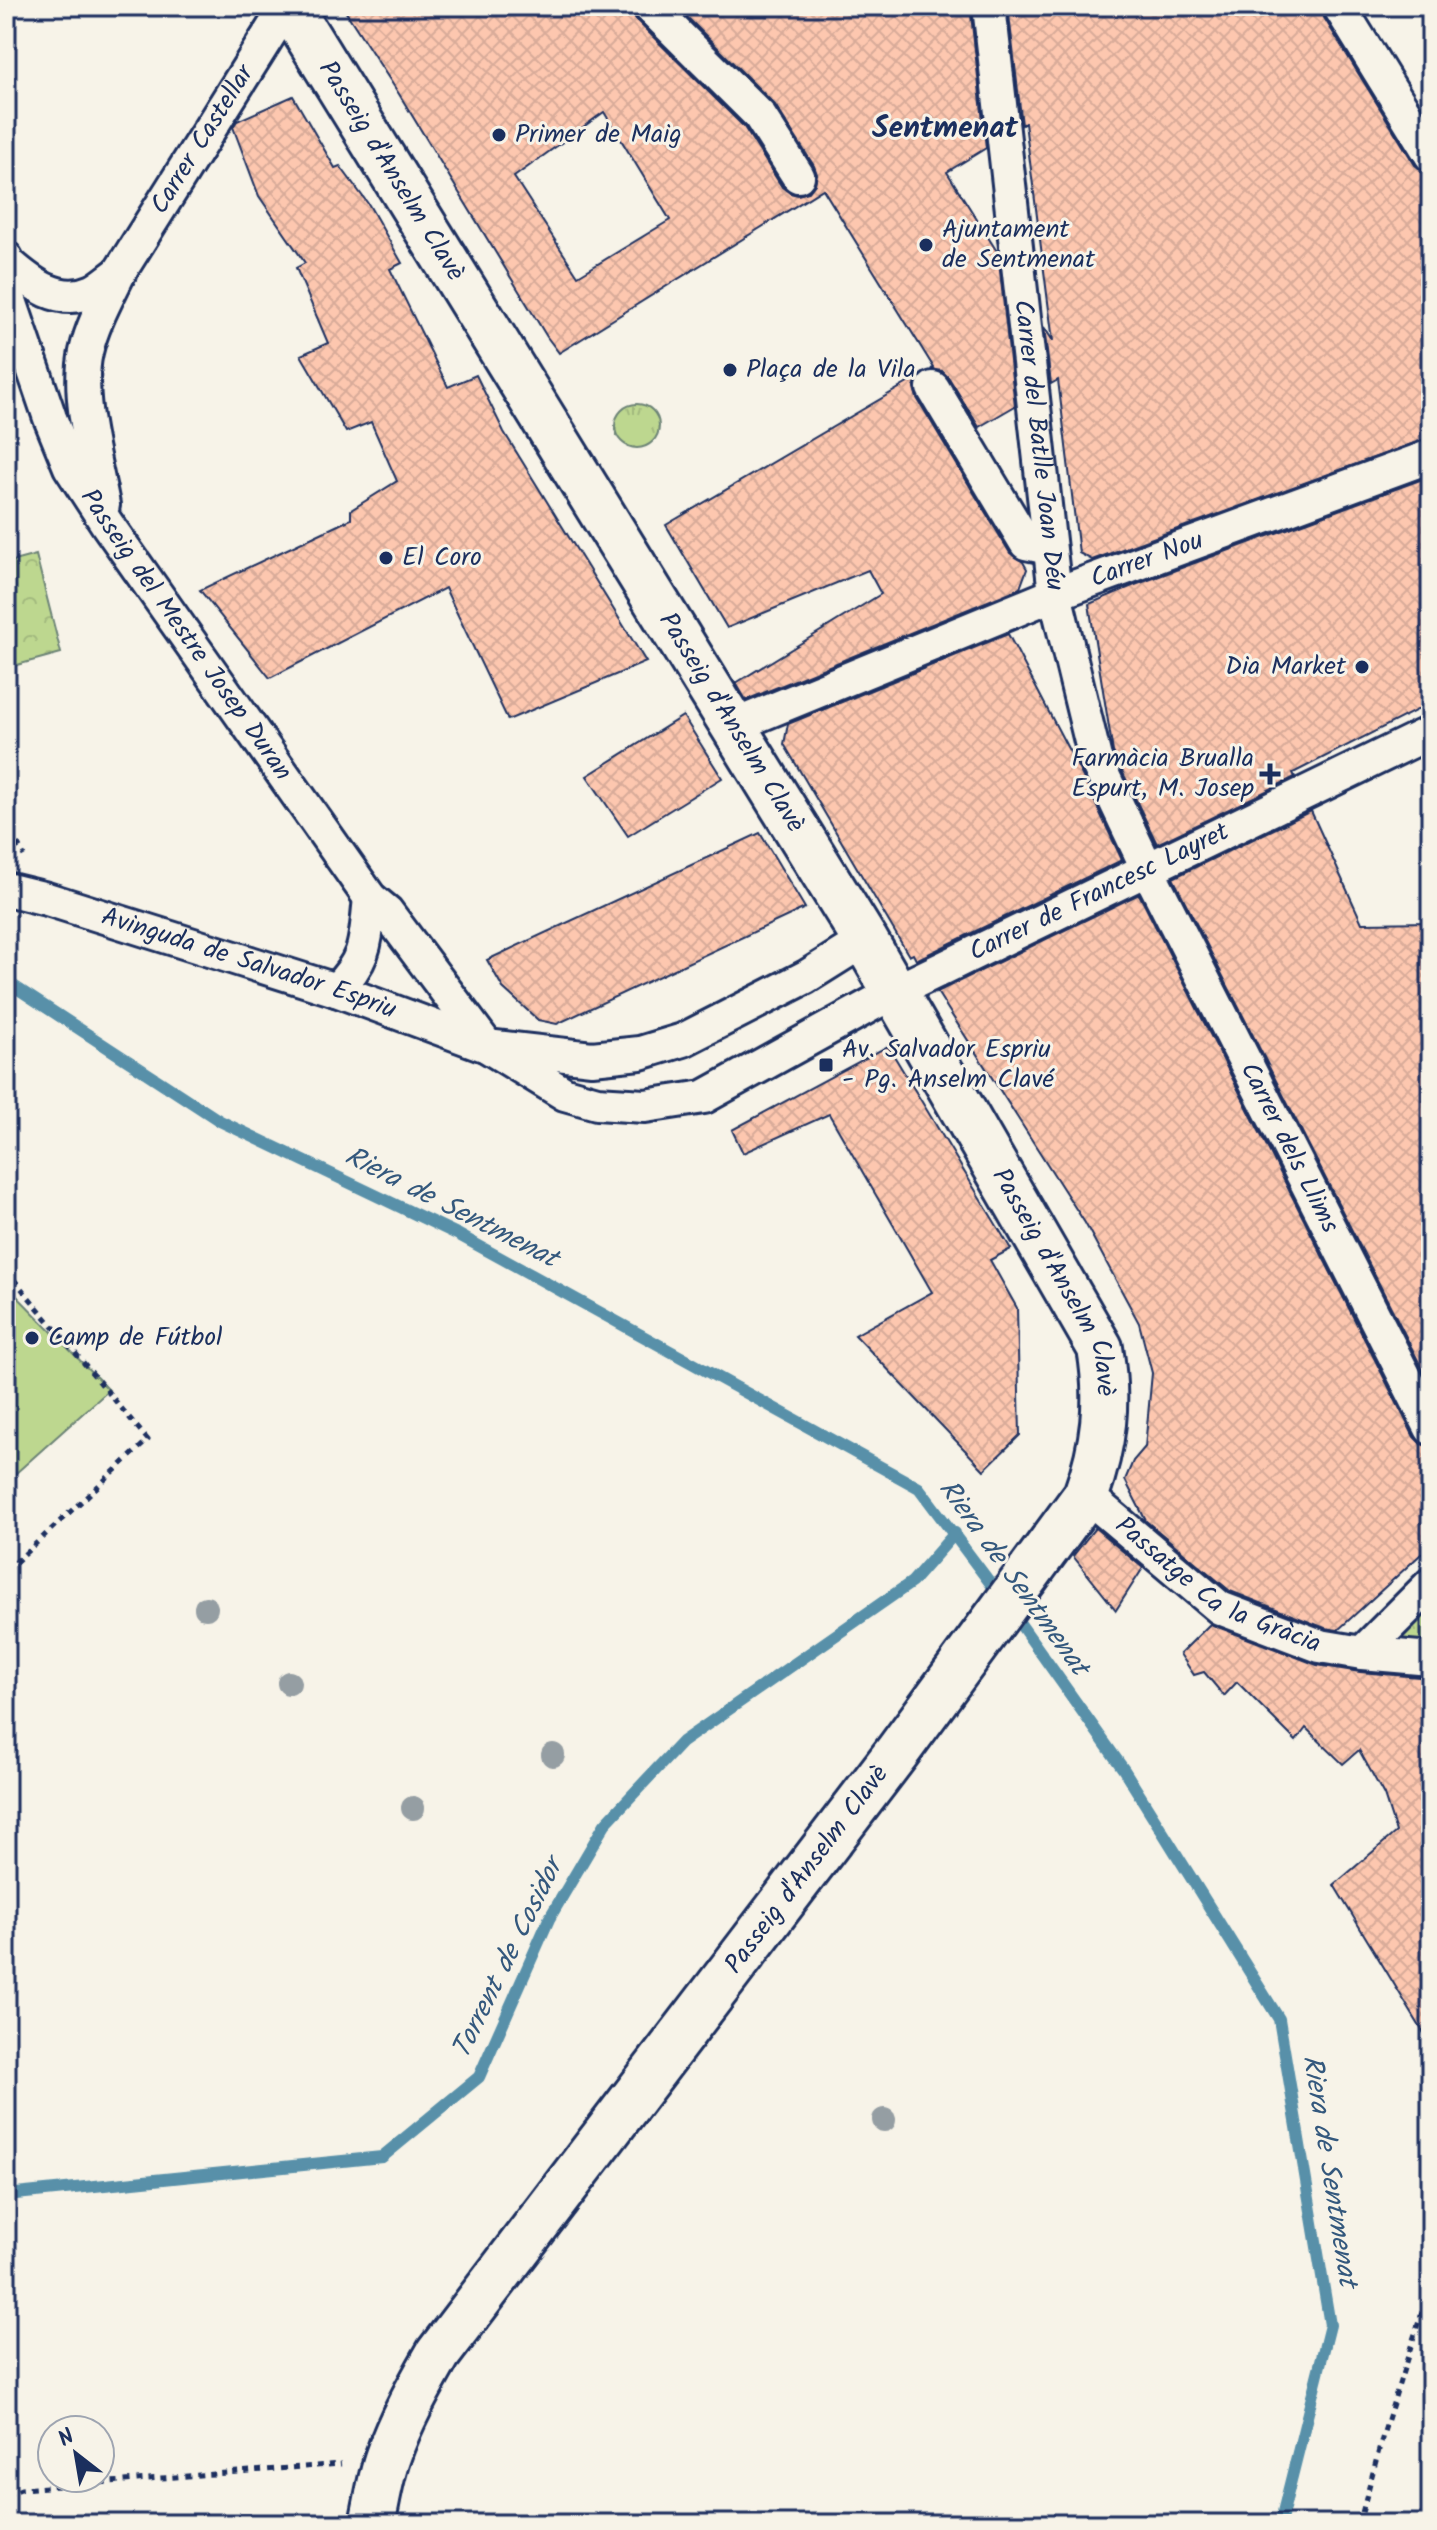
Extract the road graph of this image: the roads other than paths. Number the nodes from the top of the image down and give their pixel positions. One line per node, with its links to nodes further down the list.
1 (288, 6): 8 (street, Carrer Castellar); 14 (street, Passeig d'Anselm Clavè)
2 (649, 6): 6 (street)
3 (989, 6): 12 (street, Carrer del Batlle Joan Déu)
4 (1339, 6): 5 (street)
5 (1431, 155)
6 (798, 176)
7 (7, 261): 8 (street); 11 (street, Passeig del Mestre Josep Duran)
8 (119, 273): 11 (street, Carrer Castellar)
9 (933, 388): 12 (street)
10 (1431, 456): 13 (street, Carrer Nou)
11 (107, 524): 18 (street, Passeig del Mestre Josep Duran)
12 (1049, 548): 13 (street, Carrer del Batlle Joan Déu)
13 (1055, 594): 14 (street, Carrer Nou); 16 (street, Carrer del Batlle Joan Déu)
14 (733, 726): 19 (street, Passeig d'Anselm Clavè)
15 (1431, 732): 16 (street, Carrer de Francesc Layret)
16 (1147, 868): 21 (street, Carrer de Francesc Layret); 25 (street, Carrer dels Llims)
17 (9, 890): 20 (street, Avinguda de Salvador Espriu)
18 (370, 898): 20 (street); 22 (street, Passeig del Mestre Josep Duran)
19 (865, 940): 21 (street, Passeig d'Anselm Clavè); 23 (street, Avinguda de Salvador Espriu)
20 (336, 990): 22 (street, Avinguda de Salvador Espriu)
21 (896, 991): 24 (street, Avinguda de Salvador Espriu); 26 (street, Passeig d'Anselm Clavè)
22 (487, 1046): 23 (street, Avinguda de Salvador Espriu); 24 (street, Avinguda de Salvador Espriu)
23 (640, 1053): 24 (street)
24 (645, 1106)
25 (1431, 1428)
26 (1086, 1495): 28 (street, Passatge Ca la Gràcia); 30 (street, Passeig d'Anselm Clavè)
27 (1431, 1584): 28 (street)
28 (1362, 1653): 29 (street, Passatge Ca la Gràcia)
29 (1431, 1659)
30 (372, 2524)

